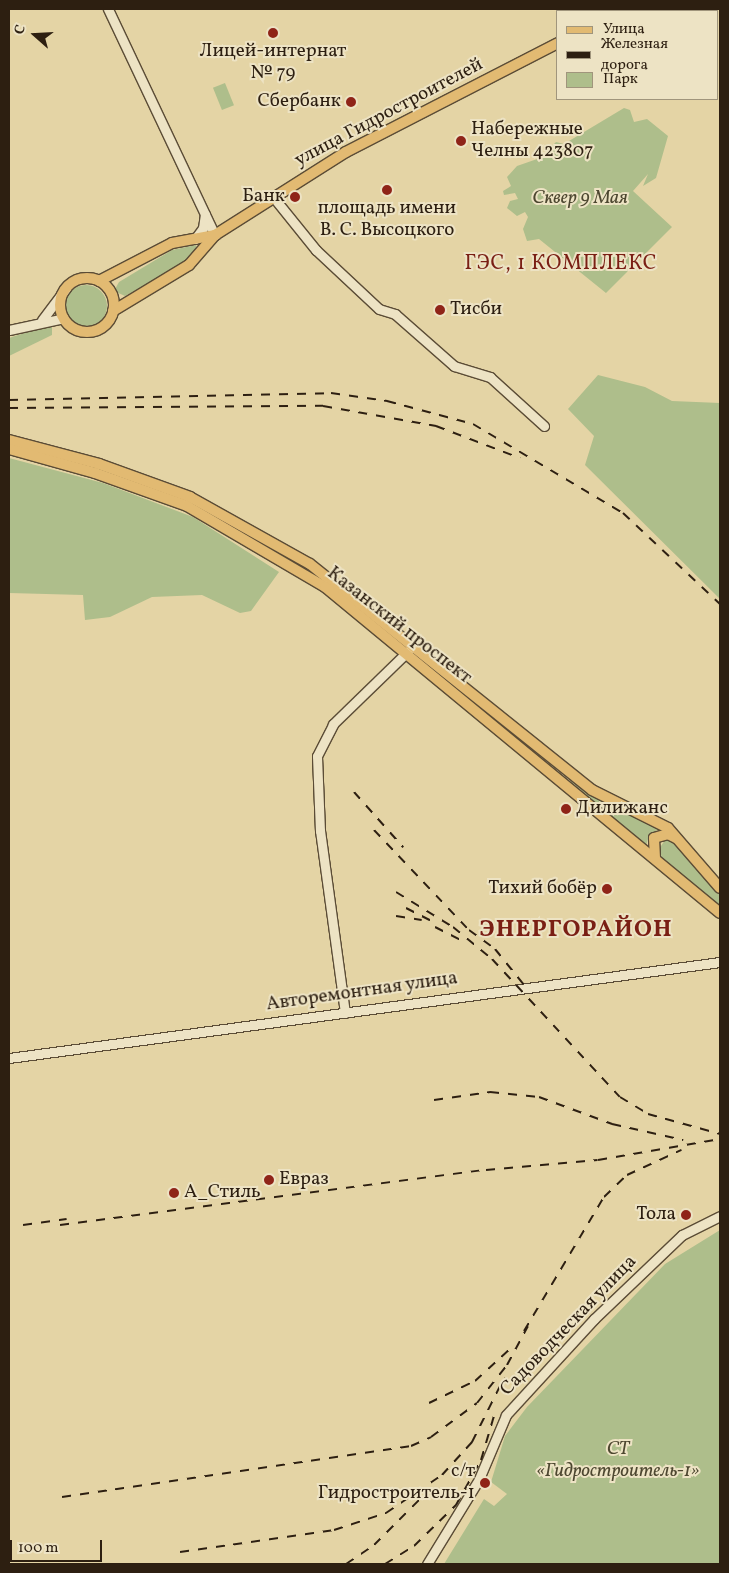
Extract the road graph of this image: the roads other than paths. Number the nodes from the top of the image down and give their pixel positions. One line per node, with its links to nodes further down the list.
1 (108, 9): 4 (street)
2 (556, 45): 3 (main road, улица Гидростроителей)
3 (274, 198): 5 (main road, улица Гидростроителей); 13 (street)
4 (205, 214): 5 (street); 6 (street)
5 (215, 235): 6 (main road); 9 (main road)
6 (195, 239): 7 (main road)
7 (99, 281): 8 (main road); 9 (main road)
8 (66, 288): 10 (main road); 11 (street)
9 (114, 311): 10 (main road)
10 (64, 318): 11 (street)
11 (42, 320): 12 (street)
12 (9, 330)
13 (544, 426)
14 (9, 440): 16 (main road, Казанский проспект)
15 (9, 449): 16 (main road, Казанский проспект)
16 (328, 583): 17 (main road, Казанский проспект)
17 (349, 599): 18 (main road, Казанский проспект); 19 (main road, Казанский проспект)
18 (408, 651): 20 (main road, Казанский проспект); 24 (street)
19 (681, 841): 20 (main road); 21 (main road, Казанский проспект)
20 (657, 862): 22 (main road, Казанский проспект)
21 (720, 888)
22 (720, 913)
23 (718, 961): 24 (street, Авторемонтная улица)
24 (345, 1013): 25 (street, Авторемонтная улица)
25 (9, 1058)
26 (720, 1216): 27 (street, Садоводческая улица)
27 (427, 1564)

